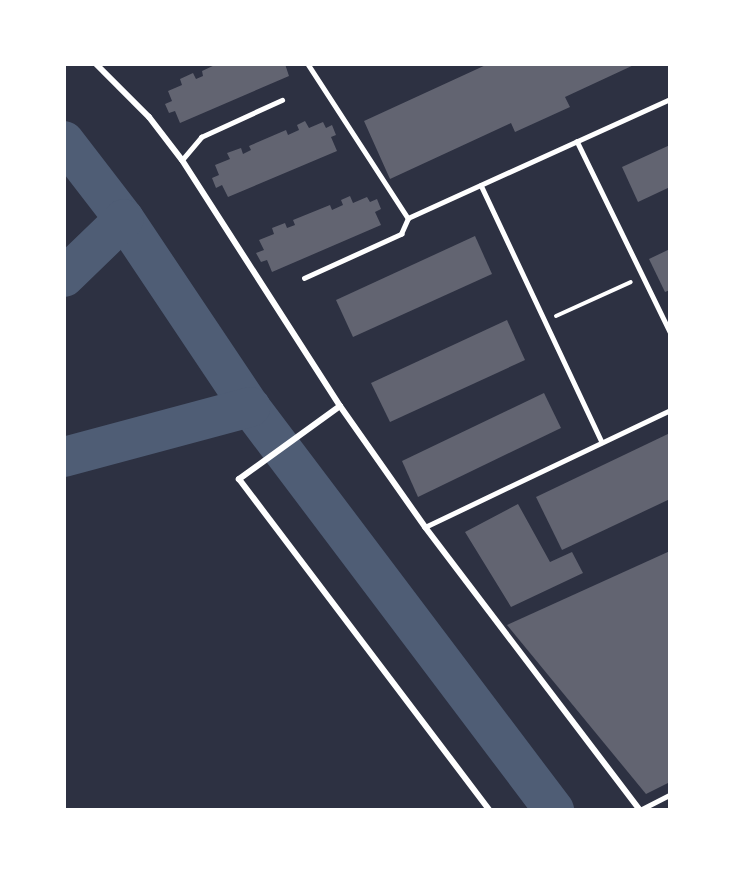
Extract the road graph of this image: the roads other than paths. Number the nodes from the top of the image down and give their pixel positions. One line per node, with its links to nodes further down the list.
1 (96, 64): 6 (street)
2 (308, 64): 8 (lane)
3 (669, 99): 5 (lane)
4 (282, 100): 6 (lane)
5 (577, 141): 7 (lane); 10 (lane)
6 (182, 160): 11 (street)
7 (481, 185): 8 (lane); 13 (lane)
8 (408, 218): 9 (lane)
9 (304, 278)
10 (669, 332)
11 (340, 406): 14 (street); 16 (street)
12 (669, 410): 13 (lane)
13 (602, 442): 14 (lane)
14 (425, 527): 17 (street)
15 (669, 795): 17 (lane)
16 (489, 810)
17 (640, 810)

